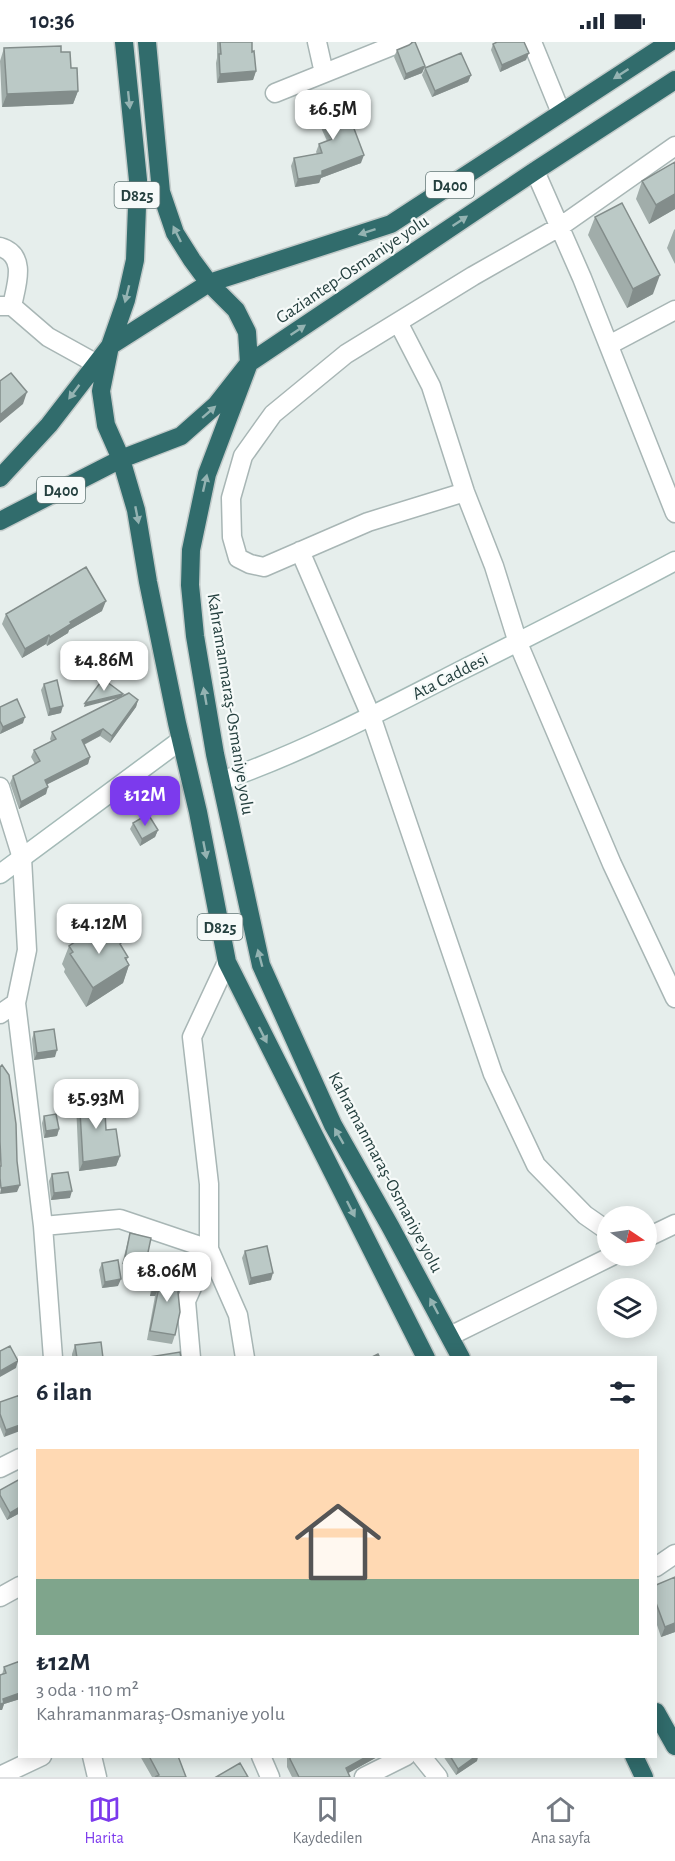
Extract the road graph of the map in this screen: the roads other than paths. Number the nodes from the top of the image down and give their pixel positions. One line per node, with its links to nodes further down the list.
1 (124, 42): 19 (highway, D825, one-way to 19)
2 (147, 42): 15 (highway, Kahramanmaraş-Osmaniye yolu / D825, one-way to 2)
3 (317, 42): 7 (street)
4 (402, 42): 7 (street)
5 (532, 42): 10 (street)
6 (670, 42): 10 (highway, Gaziantep-Osmaniye yolu / D400, one-way to 10)
7 (324, 73): 9 (street)
8 (675, 80): 12 (highway, Gaziantep-Osmaniye yolu / D400)
9 (275, 93)
10 (561, 114): 15 (highway, Gaziantep-Osmaniye yolu / D400, one-way to 15)
11 (675, 146): 13 (street)
12 (535, 171): 13 (street); 22 (highway, Gaziantep-Osmaniye yolu / D400, one-way to 12)
13 (561, 226): 18 (street); 20 (street)
14 (0, 247): 16 (street)
15 (209, 283): 19 (highway, Gaziantep-Osmaniye yolu / D400); 22 (highway, Kahramanmaraş-Osmaniye yolu / D825)
16 (6, 306): 21 (street)
17 (675, 310): 20 (street)
18 (398, 322): 25 (street); 28 (street)
19 (110, 345): 21 (highway, D400); 23 (highway, D825)
20 (609, 345): 26 (street)
21 (95, 363): 24 (highway, D400, one-way to 24)
22 (249, 363): 23 (highway, Gaziantep-Osmaniye yolu / D400, one-way to 22); 33 (highway, Kahramanmaraş-Osmaniye yolu / D825, one-way to 22)
23 (121, 459): 27 (highway, D400); 32 (highway, D825, one-way to 32)
24 (0, 478)
25 (465, 492): 28 (street); 30 (street)
26 (675, 513)
27 (0, 521)
28 (300, 551): 31 (street)
29 (675, 561): 30 (street, Ata Caddesi)
30 (518, 643): 31 (street, Ata Caddesi); 38 (street)
31 (371, 716): 33 (street, Ata Caddesi); 41 (street)
32 (181, 740): 35 (street); 37 (highway, D825, one-way to 37)
33 (220, 781): 47 (highway, Kahramanmaraş-Osmaniye yolu / D825, one-way to 33)
34 (0, 787): 35 (street)
35 (22, 858): 36 (street); 39 (street)
36 (0, 874)
37 (227, 962): 45 (street); 51 (highway, D825, one-way to 51)
38 (675, 998)
39 (16, 1003): 40 (street); 43 (street)
40 (0, 1014)
41 (597, 1223)
42 (675, 1224): 44 (street)
43 (43, 1226): 45 (street); 48 (street)
44 (657, 1233)
45 (209, 1249): 49 (street); 50 (street)
46 (597, 1263): 47 (street)
47 (450, 1336): 52 (highway, Kahramanmaraş-Osmaniye yolu / D825)
48 (53, 1356)
49 (191, 1356)
50 (245, 1356)
51 (425, 1356)
52 (460, 1356)
53 (18, 1459): 54 (street)
54 (0, 1468)
55 (675, 1554): 56 (street)
56 (657, 1567)
57 (18, 1587): 58 (street)
58 (0, 1597)
59 (657, 1714): 60 (highway)
60 (675, 1746)
61 (38, 1758): 66 (street)
62 (262, 1758): 67 (street)
63 (402, 1758): 68 (street)
64 (423, 1758): 69 (street)
65 (635, 1758): 70 (highway)
66 (0, 1776)
67 (270, 1777)
68 (364, 1777)
69 (438, 1777)
70 (644, 1777)

